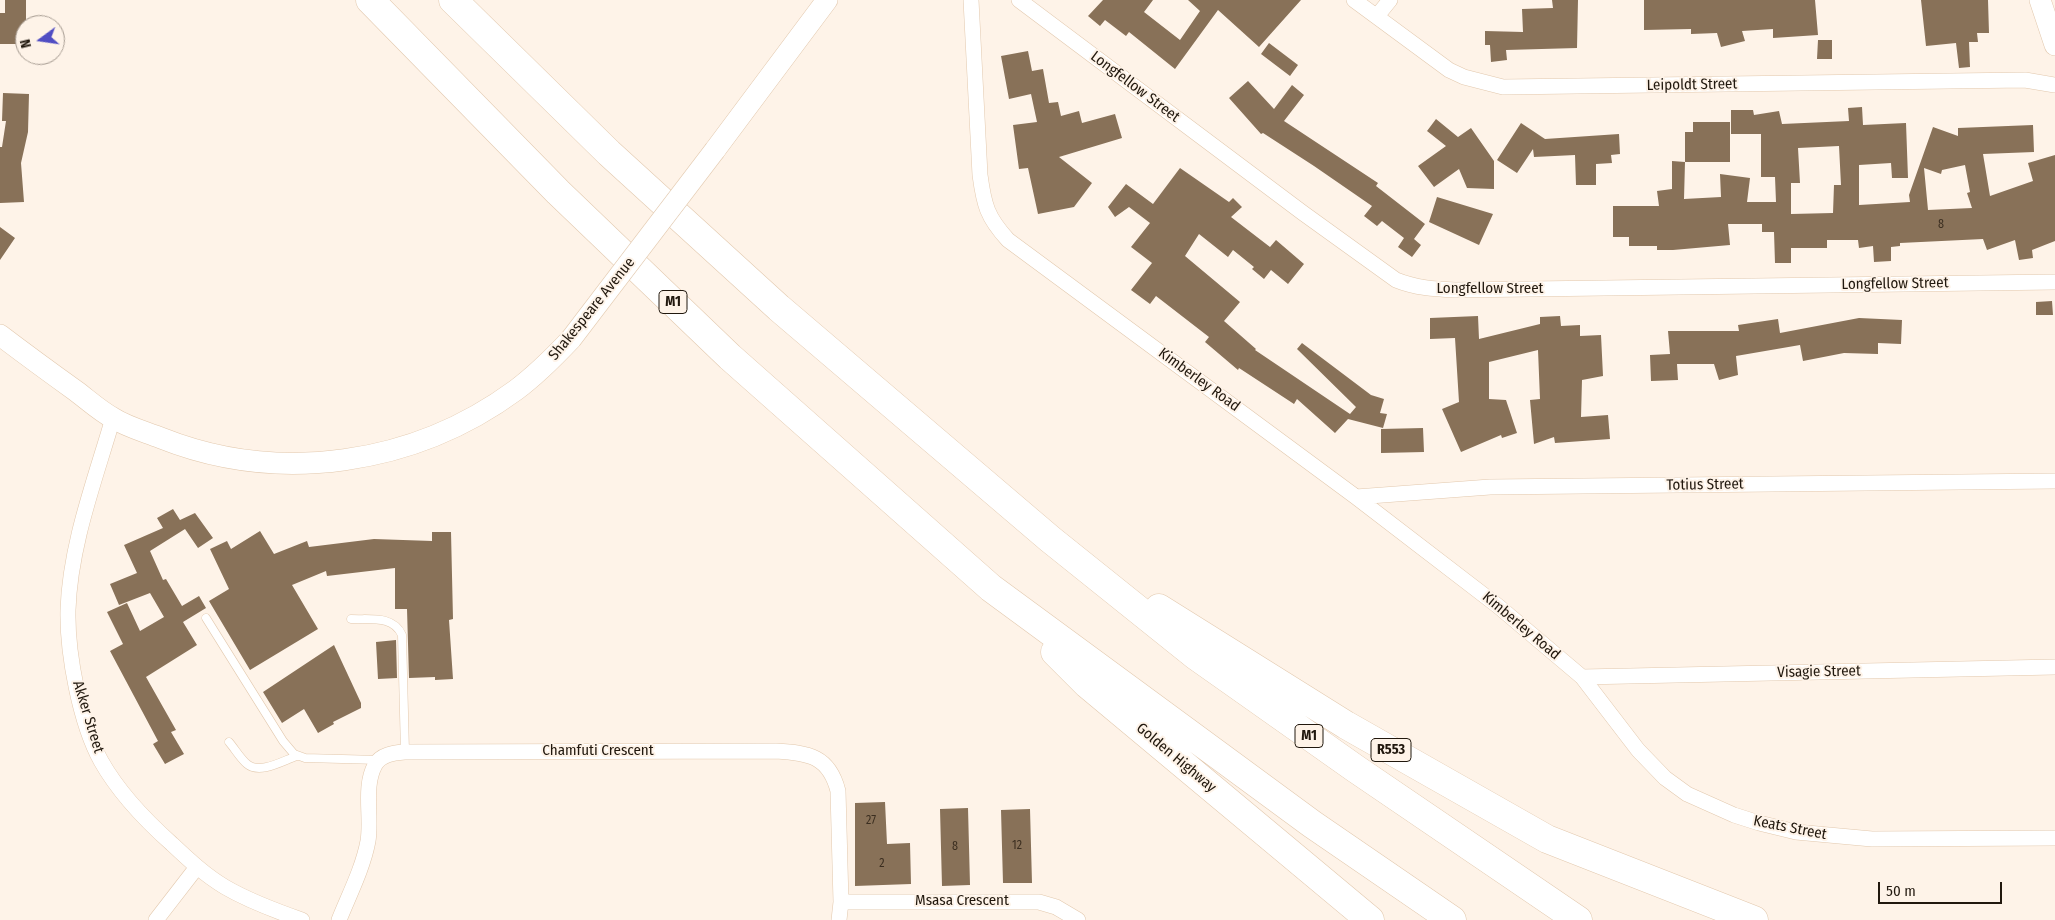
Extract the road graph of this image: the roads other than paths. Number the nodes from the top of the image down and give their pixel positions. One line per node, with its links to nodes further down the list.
1 (370, 0): 18 (highway, M1)
2 (453, 0): 17 (highway, M1)
3 (827, 0): 14 (street, Shakespeare Avenue, bridge)
4 (971, 0): 16 (street, Kimberley Road)
5 (1020, 0): 12 (street, Longfellow Street)
6 (1354, 0): 9 (street, Leipoldt Street)
7 (1390, 0): 9 (street)
8 (2046, 9): 10 (street)
9 (1377, 16): 11 (street, Leipoldt Street)
10 (2055, 45)
11 (2055, 85)
12 (2055, 282)
13 (0, 335): 14 (street, Shakespeare Avenue)
14 (113, 418): 28 (street, Akker Street)
15 (2055, 480): 16 (street, Totius Street)
16 (1356, 497): 22 (street, Kimberley Road)
17 (1050, 539): 37 (highway, M1); 38 (highway, R553)
18 (991, 588): 35 (highway, Golden Highway); 36 (highway, M1)
19 (206, 618): 25 (lane)
20 (351, 619): 24 (lane)
21 (2055, 667): 22 (street, Visagie Street)
22 (1582, 677): 27 (street, Keats Street)
23 (229, 742): 25 (lane)
24 (405, 752): 26 (street, Chamfuti Crescent); 29 (street, Chamfuti Crescent)
25 (297, 756): 26 (lane)
26 (379, 760): 32 (street)
27 (2055, 838)
28 (197, 867): 30 (street); 31 (street, Akker Street)
29 (841, 902): 33 (street, Chamfuti Crescent); 34 (street, Msasa Crescent)
30 (156, 920)
31 (302, 920)
32 (339, 920)
33 (839, 920)
34 (1078, 920)
35 (1370, 920)
36 (1452, 920)
37 (1578, 920)
38 (1754, 920)

